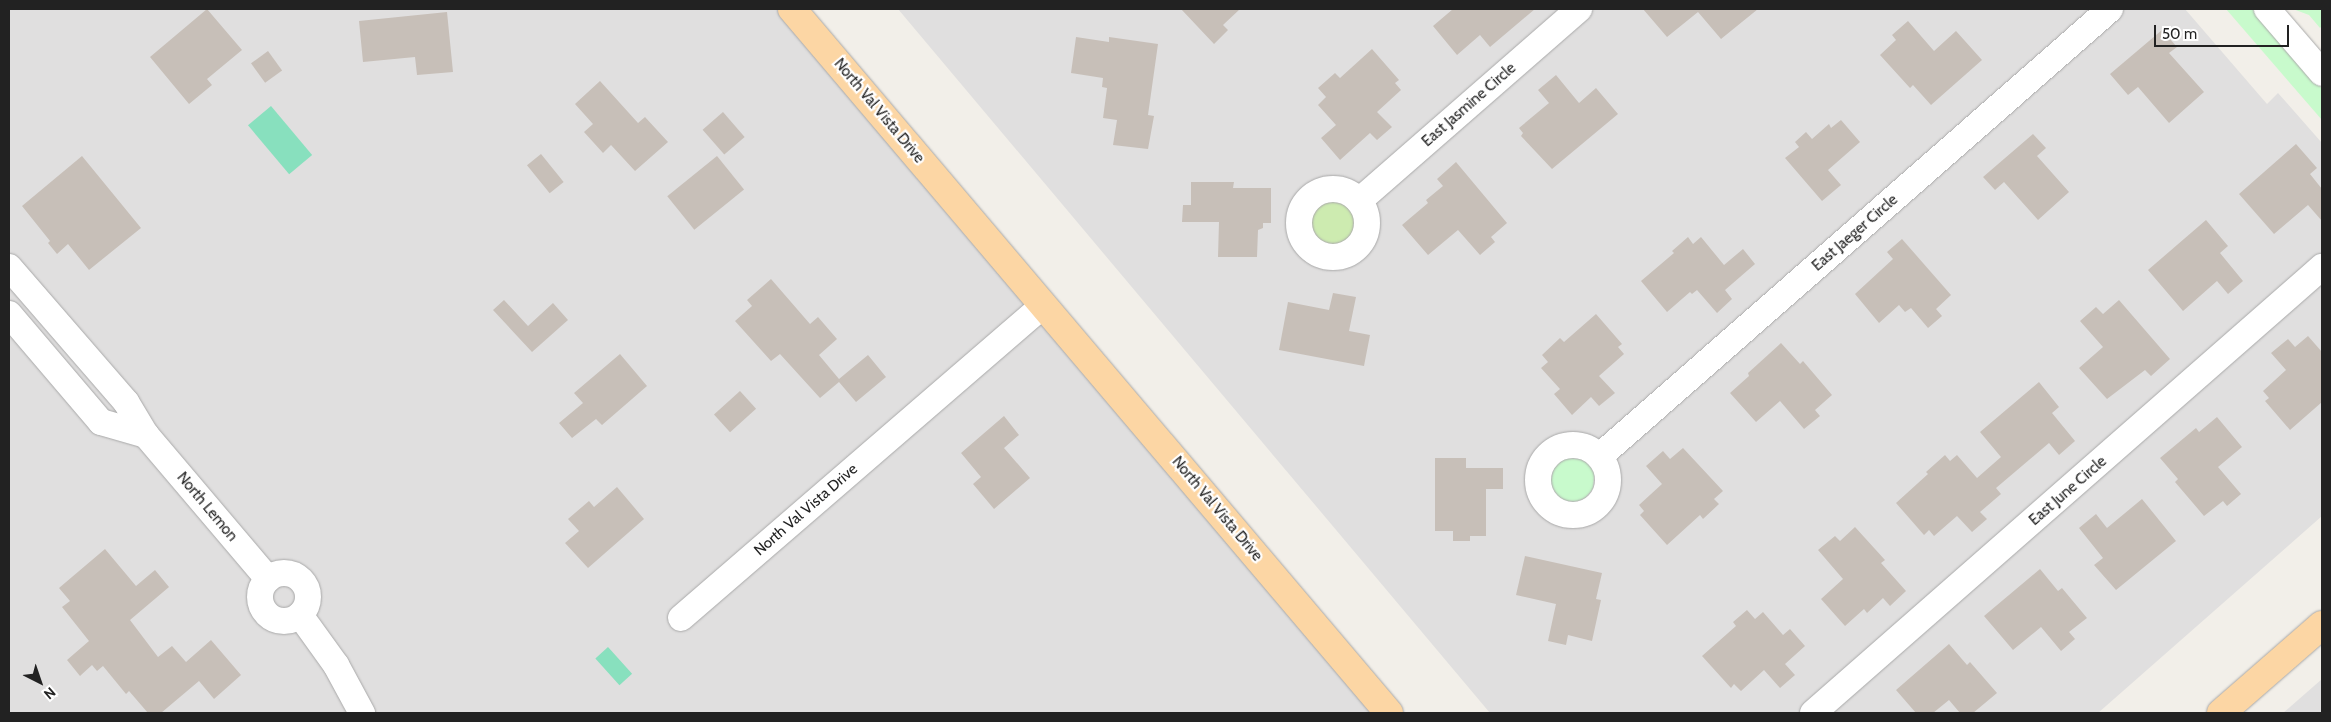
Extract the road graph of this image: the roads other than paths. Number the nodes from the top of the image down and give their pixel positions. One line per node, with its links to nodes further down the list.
1 (792, 9): 9 (main road, North Val Vista Drive)
2 (1579, 9): 6 (street, East Jasmine Circle)
3 (2110, 9): 14 (street, East Jaeger Circle)
4 (2267, 9): 5 (street)
5 (2322, 73)
6 (1358, 201)
7 (9, 267): 11 (street, North Lemon)
8 (2322, 267): 19 (street, East June Circle)
9 (1044, 305): 15 (street, North Val Vista Drive); 18 (main road, North Val Vista Drive)
10 (9, 314): 12 (street)
11 (59, 326): 12 (street); 13 (street, North Lemon)
12 (35, 346): 13 (street)
13 (146, 435): 17 (street, North Lemon)
14 (1600, 456)
15 (681, 618)
16 (2322, 625): 20 (main road)
17 (362, 713)
18 (1389, 713)
19 (1812, 713)
20 (2221, 713)

